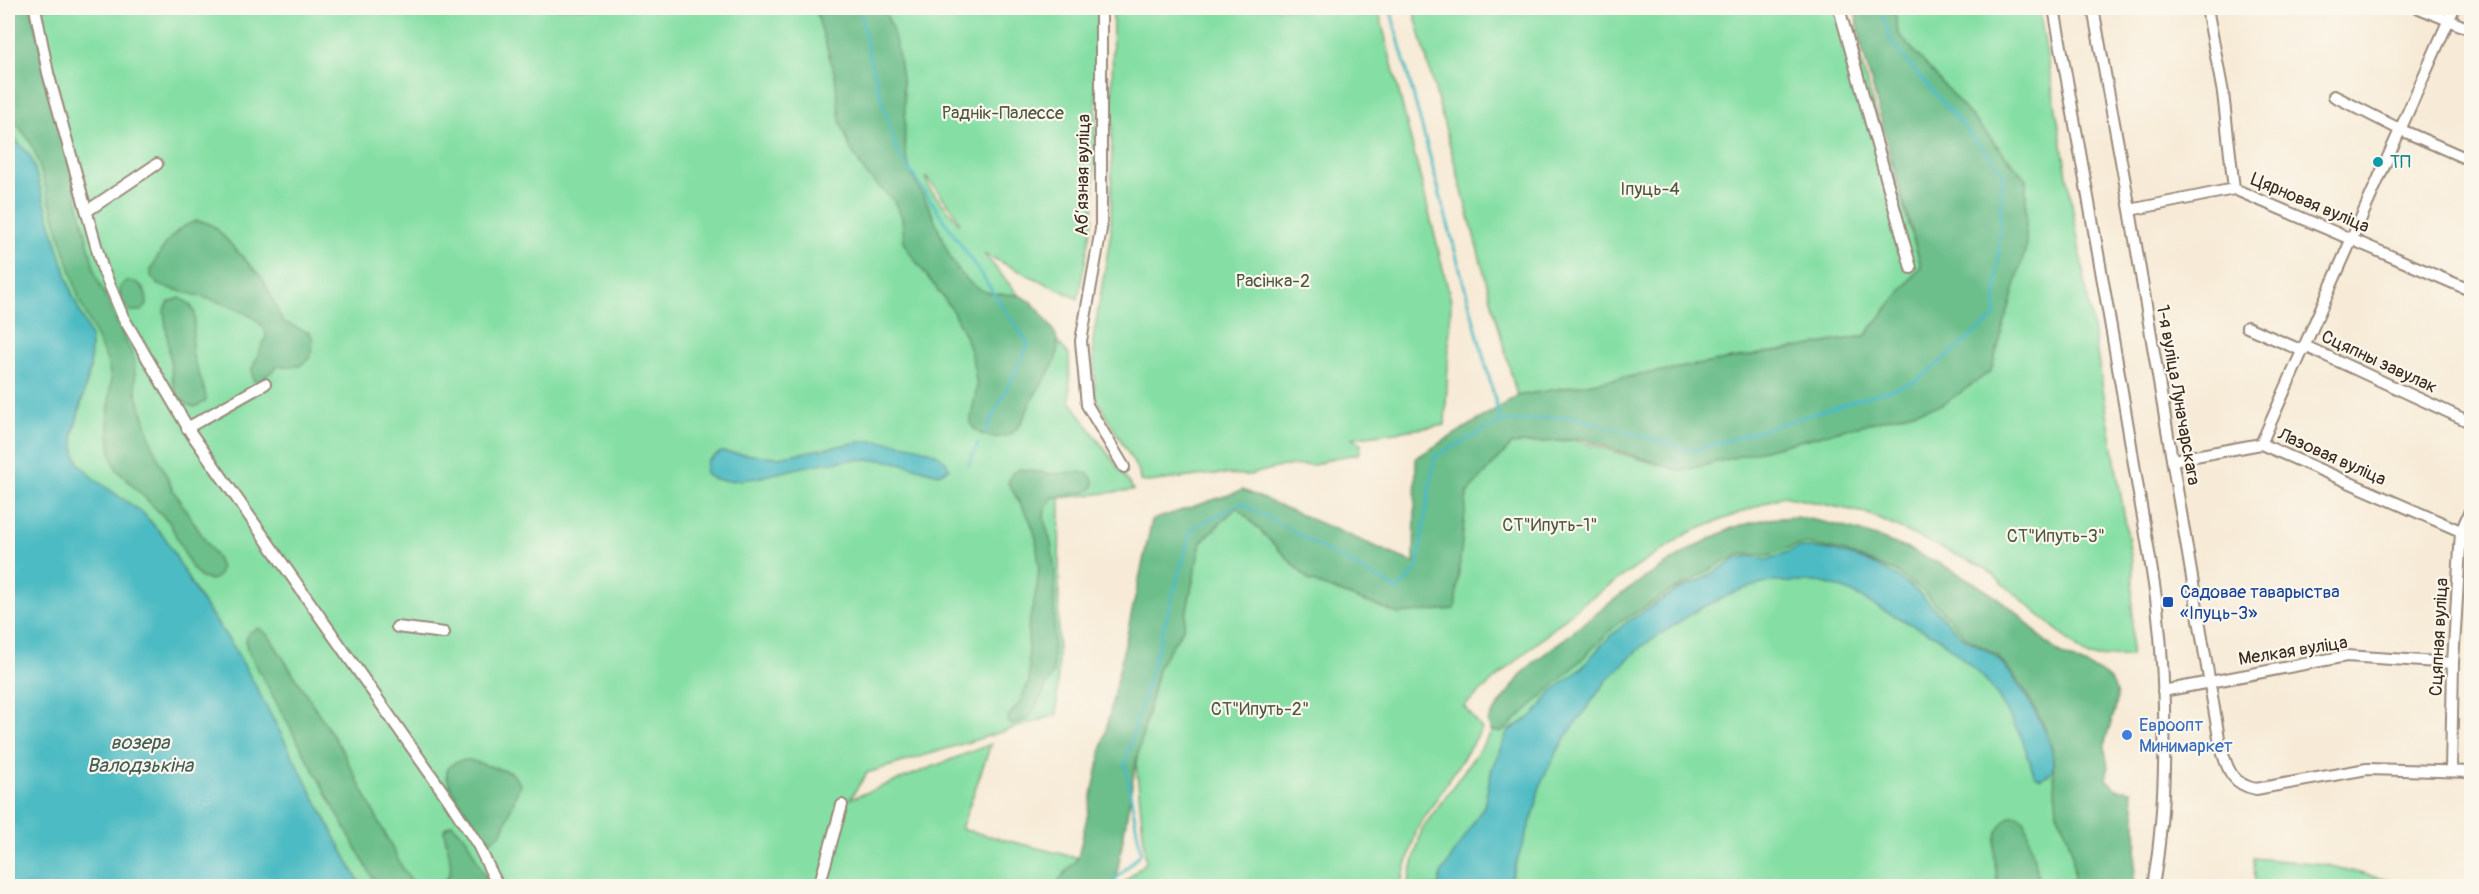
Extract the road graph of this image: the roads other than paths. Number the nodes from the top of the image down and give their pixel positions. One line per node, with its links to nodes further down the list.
1 (35, 8): 16 (street)
2 (1101, 8): 28 (street, Абʼязная вуліца)
3 (1839, 8): 19 (street)
4 (2054, 8): 35 (street)
5 (2093, 8): 17 (street, 1-я вуліца Луначарскага)
6 (2207, 8): 15 (street)
7 (2420, 8): 9 (street)
8 (2454, 8): 9 (street)
9 (2448, 21): 10 (street); 12 (street)
10 (2472, 30)
11 (2334, 96): 12 (street)
12 (2399, 129): 13 (street); 18 (street)
13 (2472, 161)
14 (157, 164): 16 (street)
15 (2234, 189): 17 (street, Цярновая вуліца); 18 (street, Цярновая вуліца)
16 (87, 210): 25 (street)
17 (2130, 210): 27 (street, 1-я вуліца Луначарскага)
18 (2353, 238): 20 (street, Цярновая вуліца); 22 (street)
19 (1911, 268)
20 (2472, 291)
21 (2247, 327): 22 (street, Сцяпны завулак)
22 (2304, 349): 24 (street, Сцяпны завулак); 26 (street)
23 (265, 384): 25 (street)
24 (2472, 423)
25 (188, 428): 39 (street)
26 (2261, 444): 27 (street, Лазовая вуліца); 30 (street, Лазовая вуліца)
27 (2173, 460): 34 (street, 1-я вуліца Луначарскага)
28 (1124, 467)
29 (2472, 506): 30 (street, Сцяпная вуліца)
30 (2466, 534): 33 (street, Сцяпная вуліца)
31 (397, 627): 32 (street)
32 (444, 633)
33 (2453, 663): 34 (street, Мелкая вуліца); 36 (street, Сцяпная вуліца)
34 (2210, 681): 35 (street, Мелкая вуліца); 36 (street, 1-я вуліца Луначарскага)
35 (2163, 691): 41 (street)
36 (2451, 771): 37 (street)
37 (2472, 772)
38 (842, 806): 40 (street)
39 (498, 886)
40 (819, 886)
41 (2153, 886)

